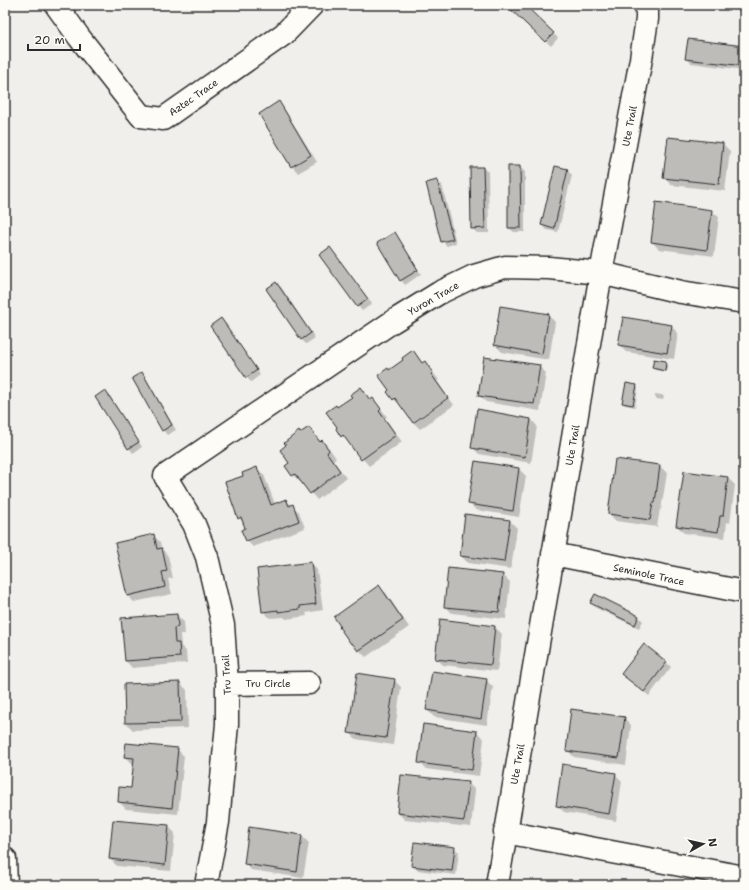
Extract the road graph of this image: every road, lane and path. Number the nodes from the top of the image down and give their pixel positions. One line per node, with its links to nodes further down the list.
1 (56, 5): 2 (street, Aztec Trace)
2 (312, 5)
3 (647, 5): 4 (street, Ute Trail)
4 (601, 273): 5 (street, Yuron Trace); 6 (street, Yuron Trace); 7 (street, Ute Trail)
5 (744, 302)
6 (165, 476): 10 (street, Tru Trail)
7 (553, 554): 8 (street, Seminole Trace); 11 (street, Ute Trail)
8 (744, 592)
9 (309, 683): 10 (street, Tru Circle)
10 (227, 684): 16 (street, Tru Trail)
11 (506, 832): 14 (street); 17 (street, Ute Trail)
12 (5, 859): 15 (street)
13 (744, 877): 14 (street)
14 (719, 879)
15 (6, 885)
16 (206, 885)
17 (497, 885)

